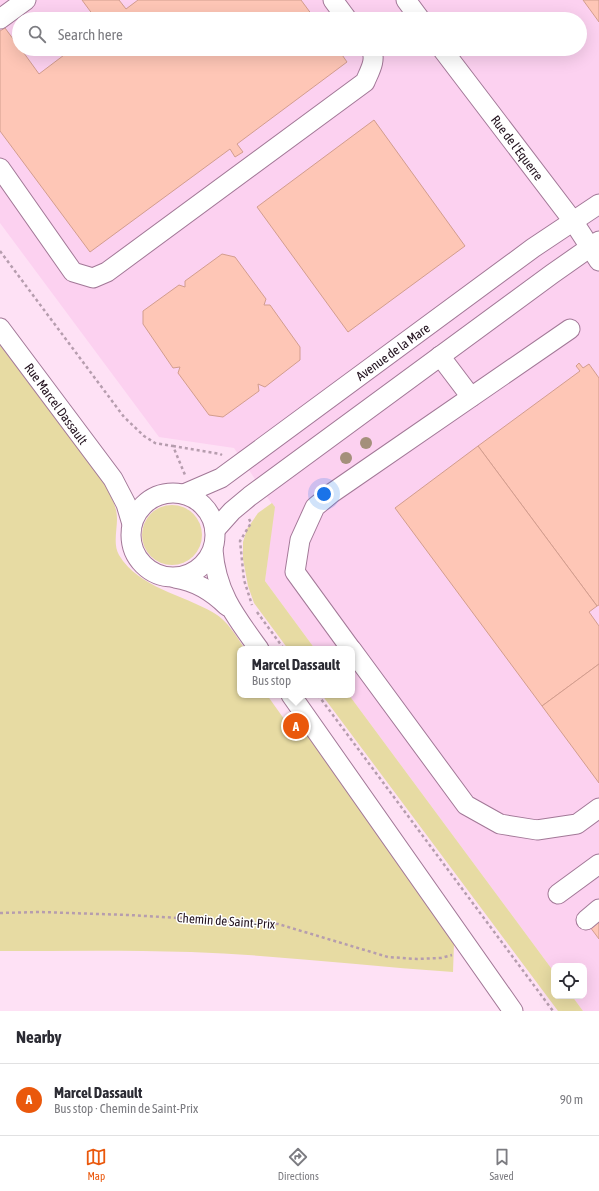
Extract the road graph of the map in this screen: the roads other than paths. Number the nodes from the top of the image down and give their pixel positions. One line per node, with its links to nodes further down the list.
1 (26, 0): 6 (street)
2 (333, 0): 4 (street)
3 (406, 0): 5 (street)
4 (342, 12)
5 (415, 12)
6 (0, 19)
7 (372, 56): 9 (street)
8 (447, 56): 11 (street, Rue de l'Equerre)
9 (0, 168)
10 (599, 204): 11 (street, Avenue de la Mare)
11 (573, 221): 12 (street, Rue de l'Equerre); 18 (street, Avenue de la Mare)
12 (596, 250): 15 (street)
13 (0, 328): 17 (street, Rue Marcel Dassault)
14 (570, 329): 16 (street)
15 (440, 356): 16 (street); 21 (street)
16 (471, 397): 26 (street)
17 (113, 480): 19 (street, Rue Marcel Dassault); 20 (street, Rue Marcel Dassault)
18 (185, 486): 19 (street); 21 (street)
19 (160, 494): 20 (street)
20 (132, 524): 23 (street)
21 (216, 530): 22 (street)
22 (213, 550): 23 (street); 24 (street)
23 (171, 577): 24 (street)
24 (232, 612): 25 (street)
25 (256, 646)
26 (350, 646)
27 (355, 653): 29 (street)
28 (293, 698): 32 (street)
29 (599, 808)
30 (599, 864): 31 (street)
31 (558, 894)
32 (513, 1011)

